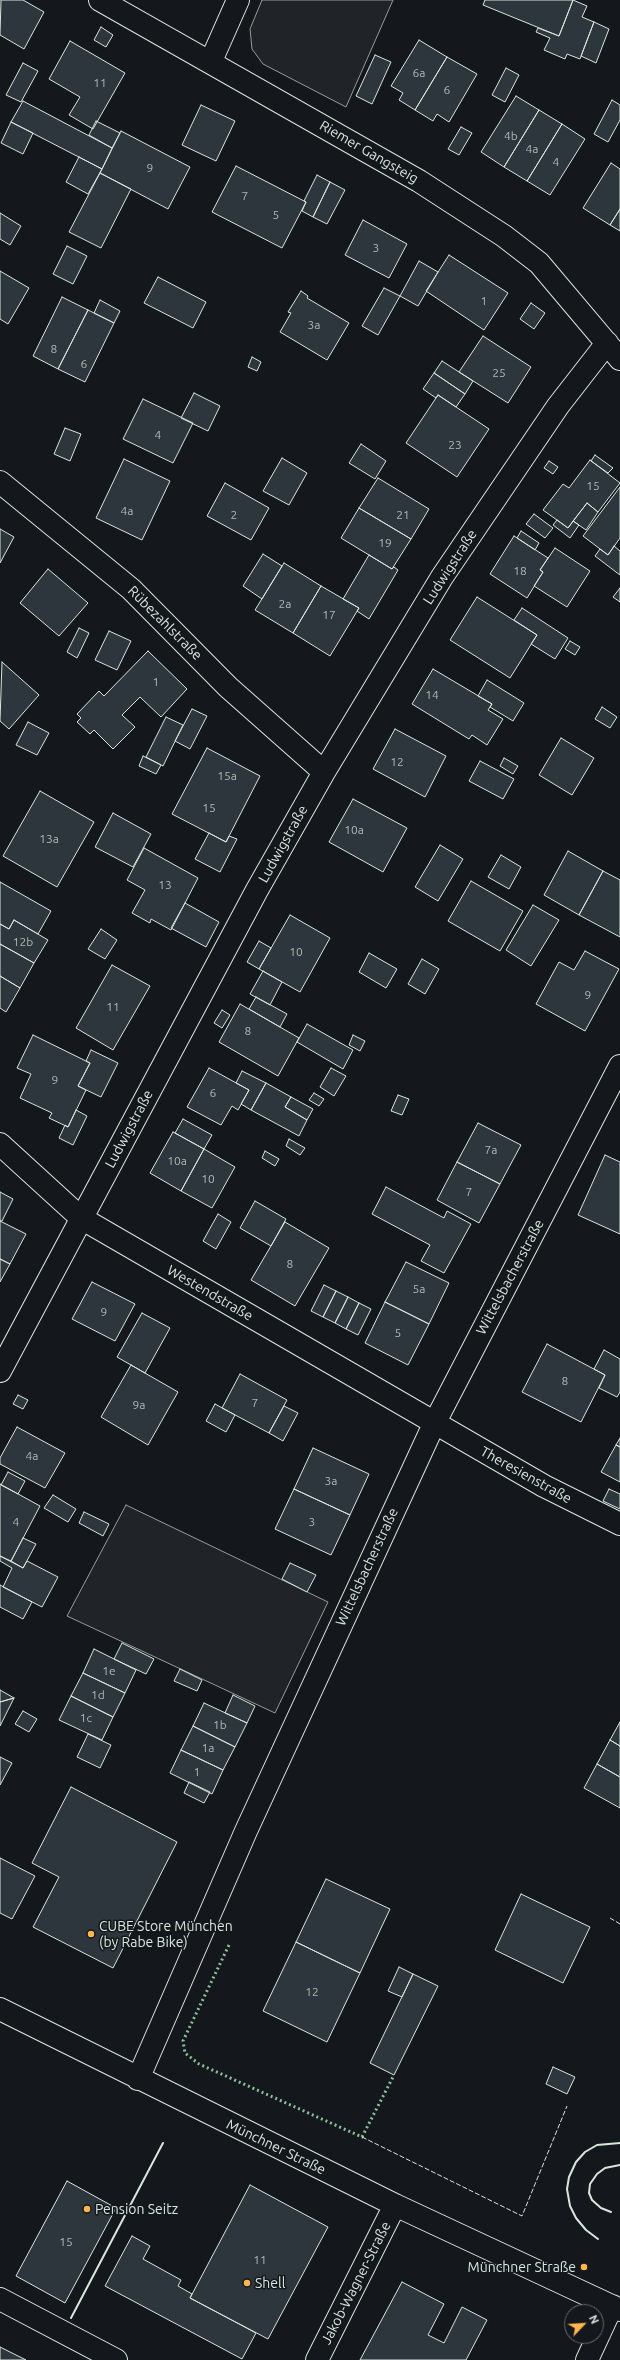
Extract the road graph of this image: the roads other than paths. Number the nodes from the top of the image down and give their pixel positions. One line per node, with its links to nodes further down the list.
1 (100, 0): 3 (street, Riemer Gangsteig)
2 (238, 0): 3 (street)
3 (211, 61): 4 (street, Riemer Gangsteig)
4 (614, 351): 6 (street, Ludwigstraße)
5 (0, 482): 6 (street, Rübezahlstraße)
6 (324, 772): 9 (street, Ludwigstraße)
7 (620, 1066): 11 (street, Wittelsbacherstraße)
8 (0, 1144): 9 (street, Westendstraße)
9 (81, 1218): 10 (street, Ludwigstraße); 11 (street, Westendstraße)
10 (0, 1371)
11 (434, 1424): 12 (street, Theresienstraße); 14 (street, Wittelsbacherstraße)
12 (620, 1524)
13 (0, 2009): 14 (street, Münchner Straße)
14 (138, 2079): 15 (street, Münchner Straße)
15 (394, 2205): 17 (street, Münchner Straße); 19 (street, Jakob-Wagner-Straße)
16 (0, 2299): 18 (street)
17 (616, 2308): 20 (street)
18 (116, 2360)
19 (317, 2360)
20 (587, 2360)

